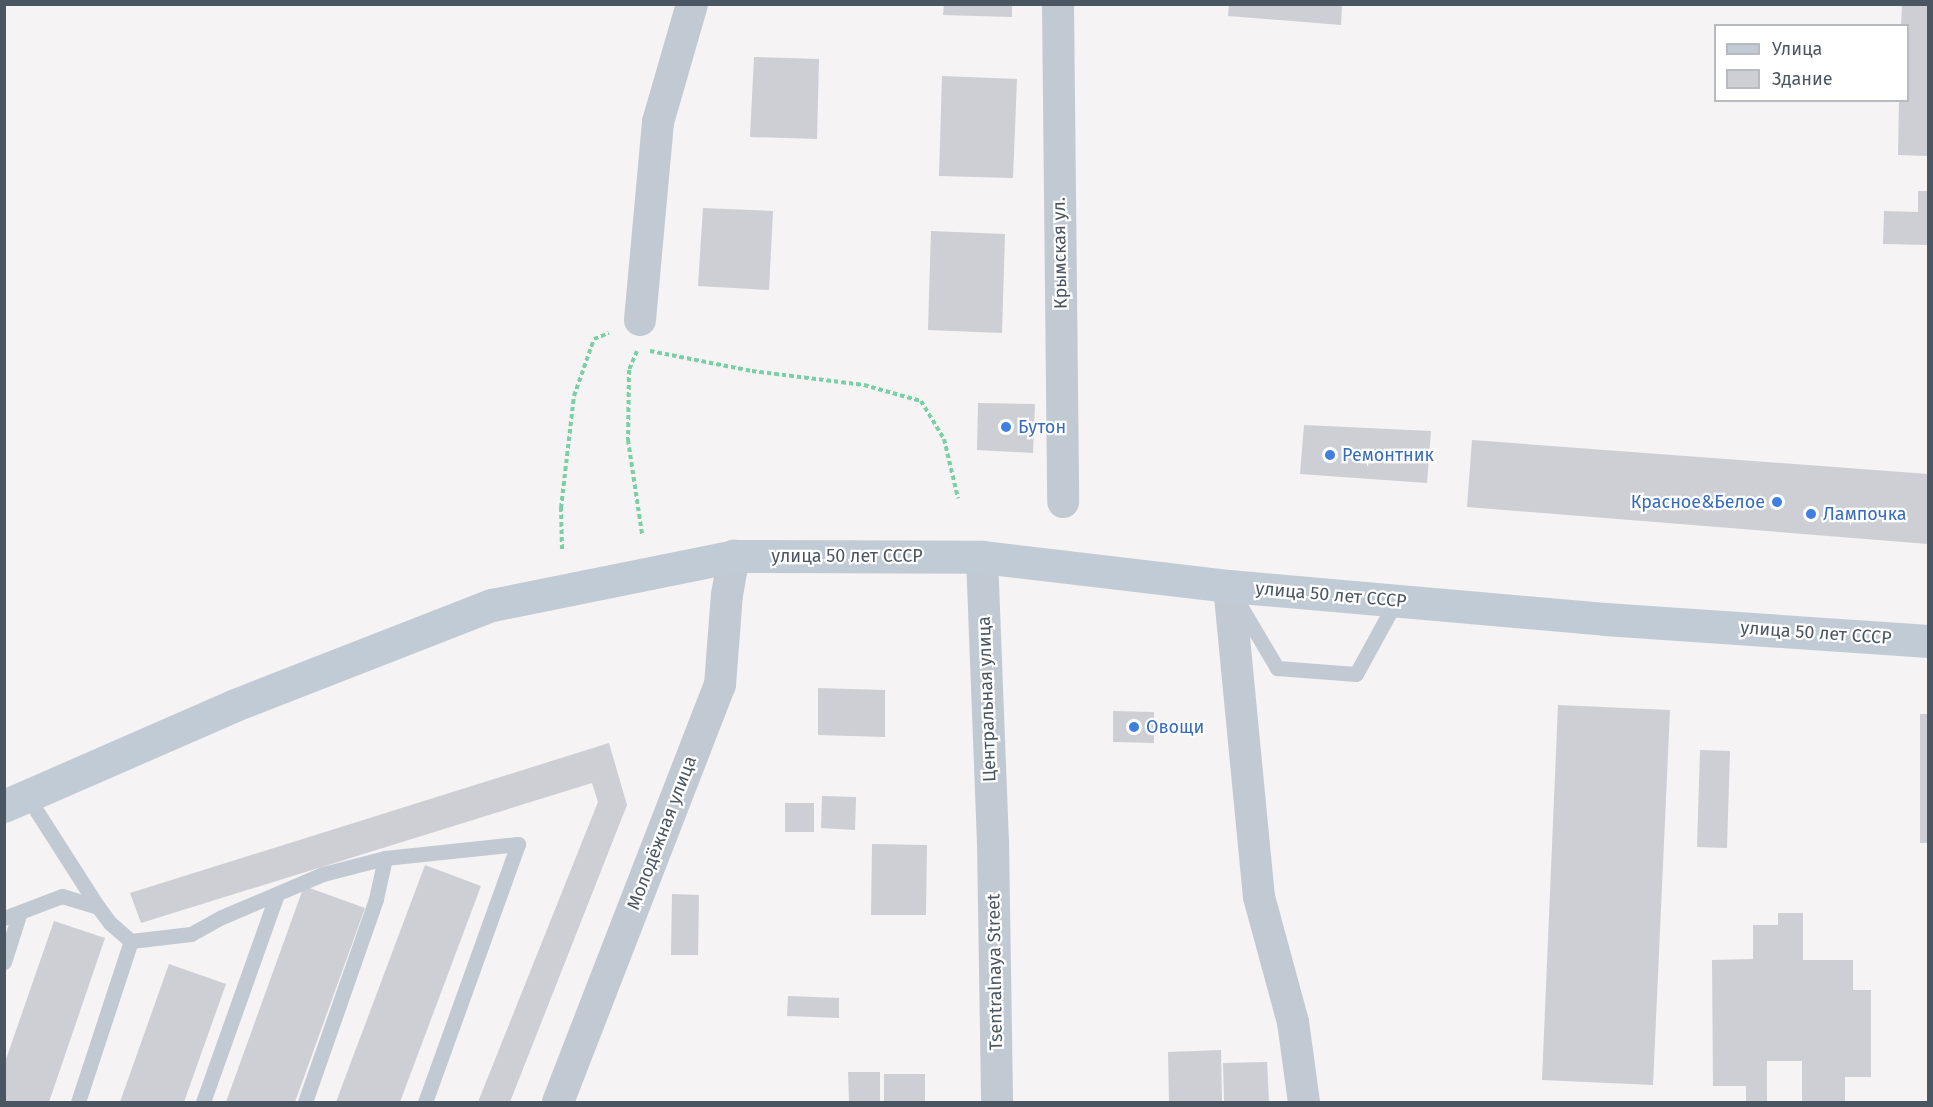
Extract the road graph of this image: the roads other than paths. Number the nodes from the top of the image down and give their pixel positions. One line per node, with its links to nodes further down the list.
1 (692, 4): 3 (street)
2 (1058, 4): 4 (street, Крымская ул.)
3 (639, 334)
4 (1063, 502)
5 (734, 556): 6 (main road, улица 50 лет СССР); 10 (main road, улица 50 лет СССР); 22 (street, Молодёжная улица)
6 (982, 557): 7 (main road, улица 50 лет СССР); 23 (street, Центральная улица)
7 (1228, 586): 8 (main road, улица 50 лет СССР); 8 (lane); 24 (street)
8 (1396, 601): 9 (main road, улица 50 лет СССР)
9 (1929, 641)
10 (16, 801): 13 (lane)
11 (385, 858): 12 (lane); 20 (lane); 21 (lane)
12 (277, 894): 16 (lane); 19 (lane)
13 (98, 907): 14 (lane); 16 (lane)
14 (20, 912): 15 (lane); 17 (lane)
15 (4, 918)
16 (131, 941): 18 (lane)
17 (4, 962)
18 (78, 1102)
19 (203, 1102)
20 (305, 1102)
21 (425, 1102)
22 (558, 1102)
23 (997, 1102)
24 (1304, 1102)

